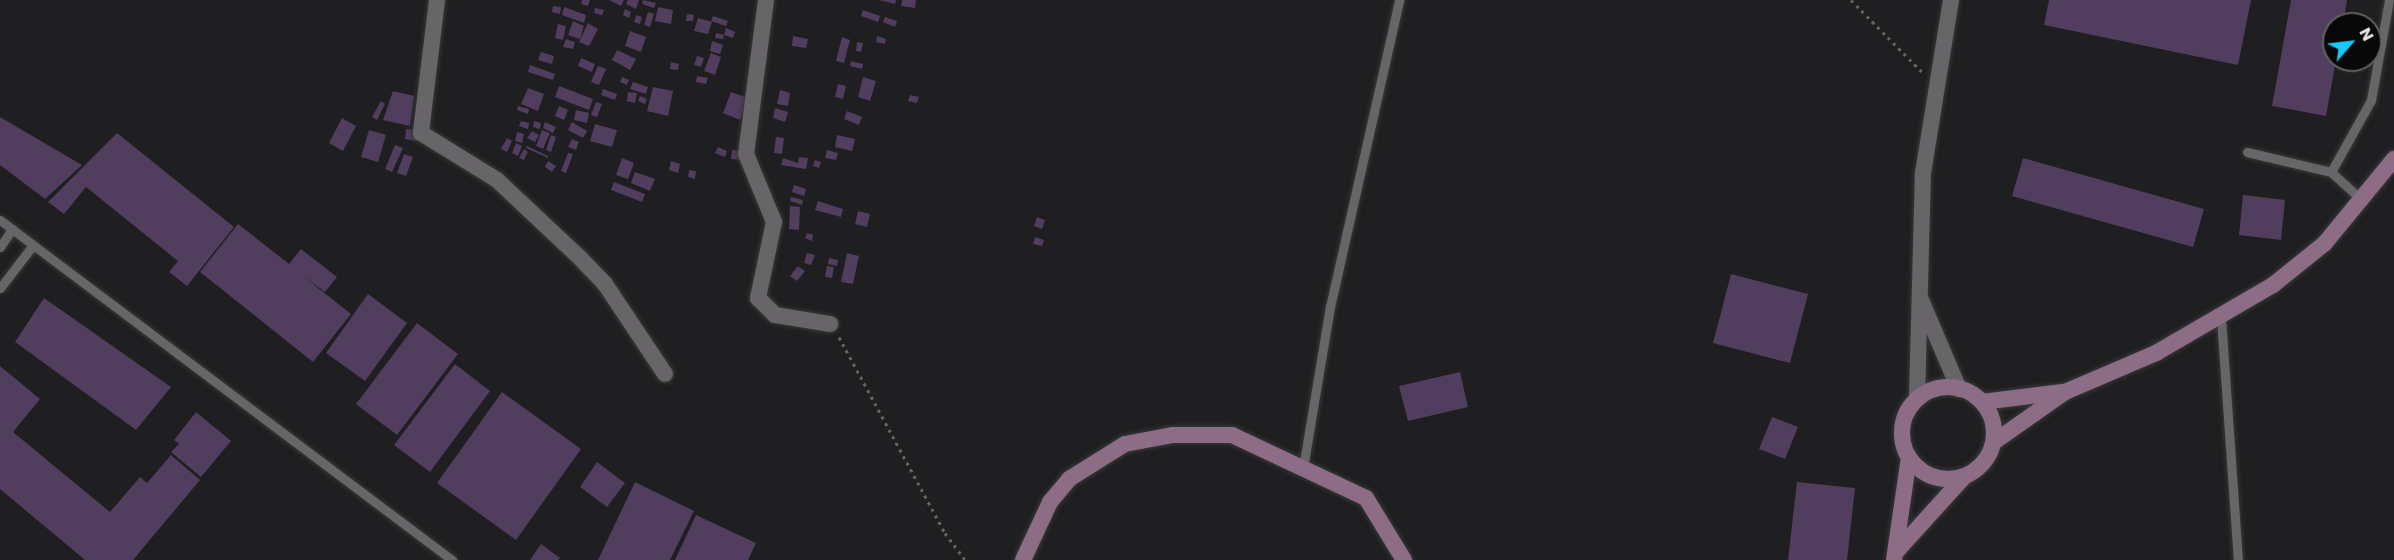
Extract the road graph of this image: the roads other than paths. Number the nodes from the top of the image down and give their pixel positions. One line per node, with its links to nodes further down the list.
1 (437, 0): 18 (street)
2 (766, 0): 17 (street)
3 (1399, 0): 25 (lane)
4 (1951, 0): 15 (street)
5 (2389, 0): 8 (lane)
6 (2247, 152): 8 (lane)
7 (2394, 159): 9 (main road)
8 (2331, 172): 9 (lane)
9 (2363, 201): 16 (main road)
10 (0, 220): 11 (lane)
11 (12, 229): 12 (lane); 13 (lane)
12 (33, 245): 14 (lane); 28 (lane)
13 (0, 247)
14 (0, 288)
15 (1918, 294): 19 (street); 21 (street)
16 (2221, 318): 20 (main road); 31 (lane)
17 (830, 324)
18 (665, 374)
19 (1959, 388): 21 (main road); 22 (main road)
20 (2065, 392): 22 (main road); 23 (main road)
21 (1917, 399): 24 (main road)
22 (1982, 402): 23 (main road)
23 (1994, 442): 26 (main road)
24 (1909, 457): 26 (main road); 27 (main road)
25 (1303, 468): 29 (main road); 30 (main road)
26 (1964, 477): 27 (main road)
27 (1895, 556)
28 (452, 560)
29 (1023, 560)
30 (1404, 560)
31 (2238, 560)

